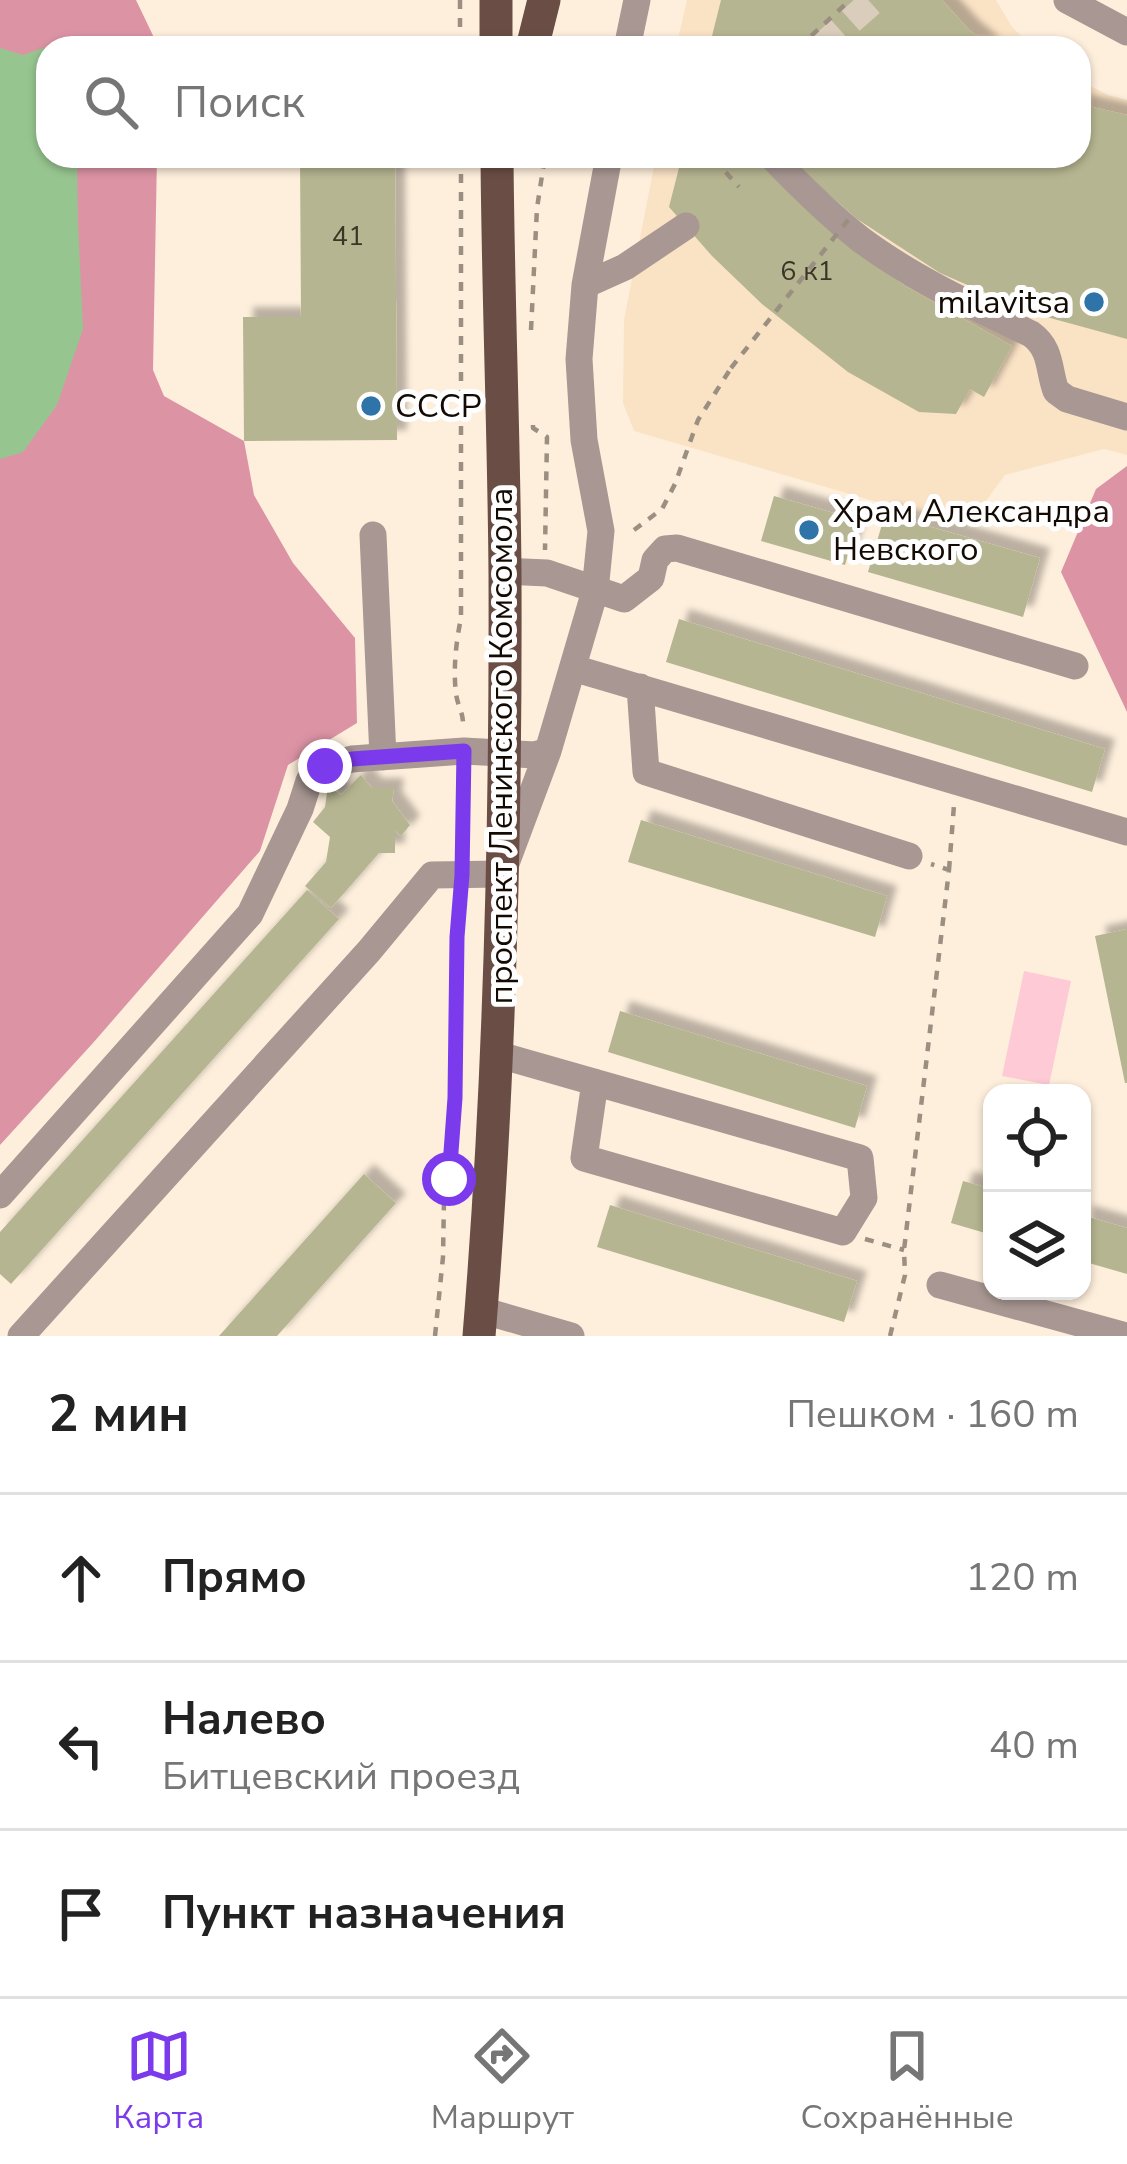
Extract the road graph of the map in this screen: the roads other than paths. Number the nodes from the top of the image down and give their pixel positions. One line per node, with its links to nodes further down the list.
1 (496, 0): 6 (main road)
2 (544, 0): 7 (main road)
3 (637, 0): 8 (street)
4 (1067, 0): 5 (street)
5 (1127, 32)
6 (496, 36)
7 (535, 36)
8 (630, 36)
9 (497, 168): 14 (main road, проспект Ленинского Комсомола)
10 (511, 168): 14 (main road)
11 (607, 168): 15 (street)
12 (782, 168): 16 (street)
13 (686, 226): 15 (street)
14 (498, 284): 18 (main road, проспект Ленинского Комсомола)
15 (585, 285): 19 (street)
16 (1127, 417)
17 (374, 535): 25 (street)
18 (505, 571): 19 (street); 24 (main road, проспект Ленинского Комсомола)
19 (595, 591): 20 (street); 21 (street)
20 (1075, 666)
21 (573, 668): 22 (street); 23 (street)
22 (640, 687): 26 (street); 27 (street)
23 (548, 751): 24 (street); 28 (street)
24 (505, 753): 25 (street); 28 (main road, проспект Ленинского Комсомола)
25 (383, 757): 31 (street)
26 (1127, 832)
27 (909, 856)
28 (502, 874): 29 (main road, проспект Ленинского Комсомола); 34 (street)
29 (499, 1054): 30 (street); 33 (main road, проспект Ленинского Комсомола)
30 (595, 1082): 30 (street)
31 (0, 1195)
32 (940, 1285): 36 (street)
33 (480, 1323): 35 (street)
34 (21, 1336)
35 (572, 1336)
36 (1126, 1336)

